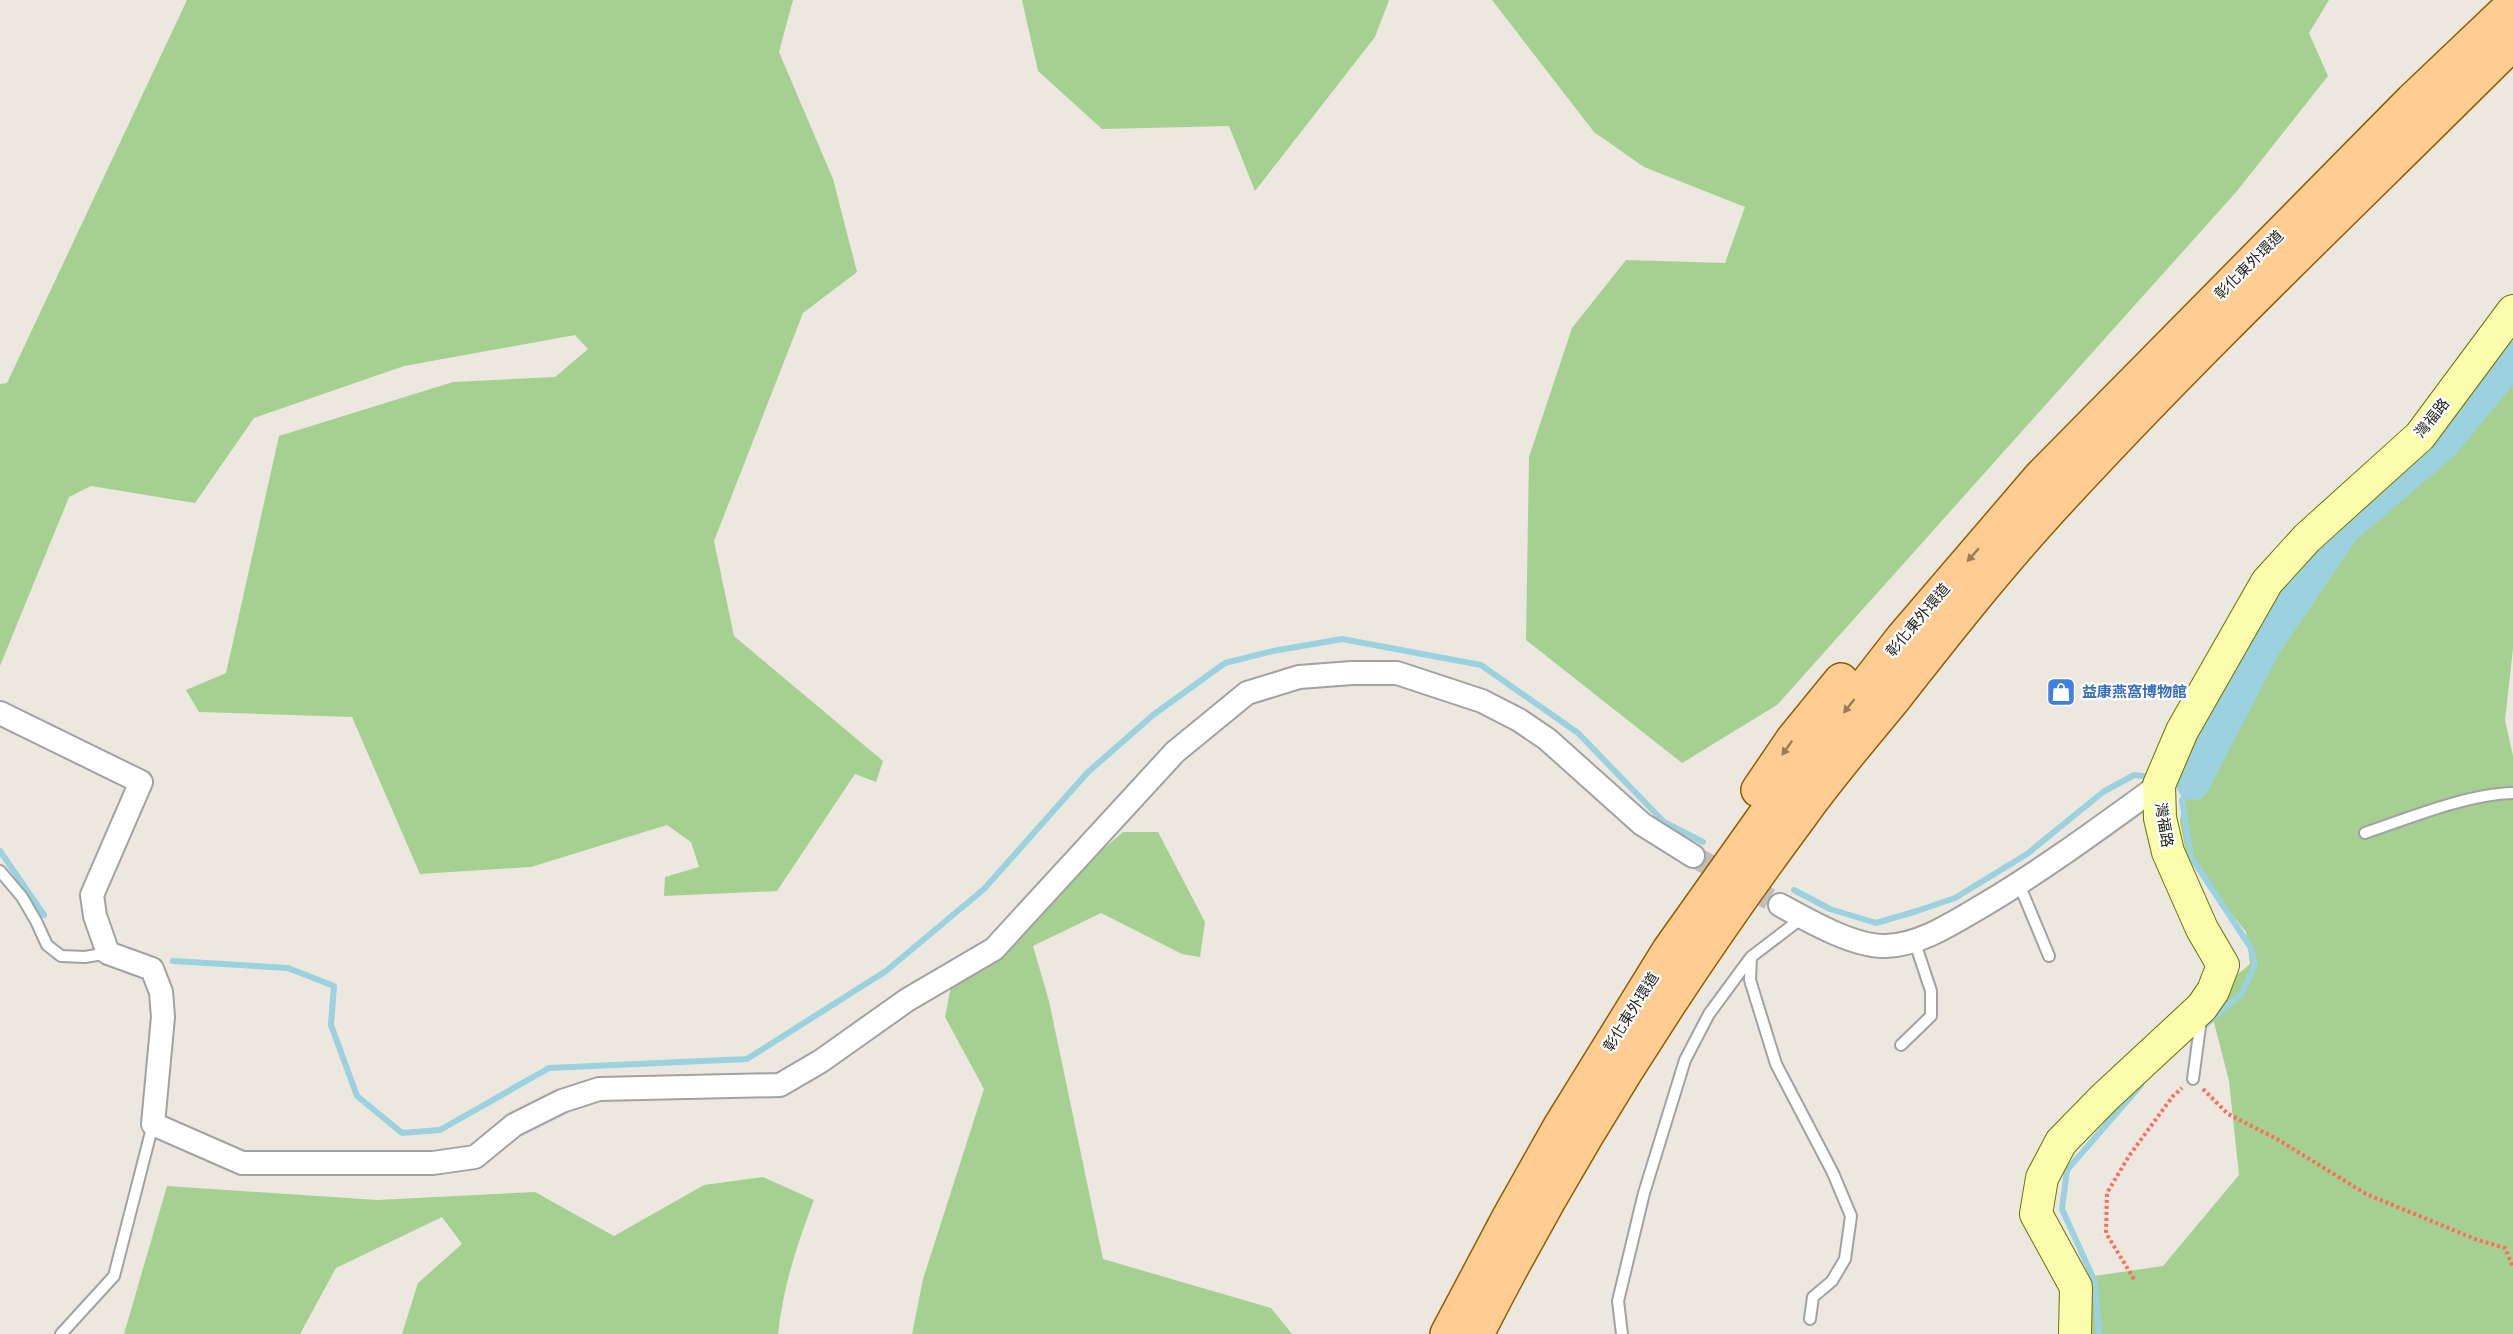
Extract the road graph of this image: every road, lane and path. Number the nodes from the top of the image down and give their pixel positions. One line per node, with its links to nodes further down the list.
1 (2486, 0): 27 (main road, one-way to 27)
2 (2513, 4): 28 (main road, 彰化東外環道, one-way to 28)
3 (2513, 43): 29 (main road, 彰化東外環道)
4 (2513, 65): 30 (main road)
5 (2513, 311): 7 (street, 灣福路)
6 (0, 713): 16 (street)
7 (2159, 785): 12 (street); 19 (street, 灣福路)
8 (2513, 793): 9 (lane)
9 (2365, 833)
10 (1693, 856): 22 (street)
11 (0, 871): 16 (lane)
12 (2019, 884): 15 (street); 17 (lane)
13 (1780, 905): 14 (street)
14 (1803, 918): 15 (street); 18 (lane)
15 (1914, 940): 20 (lane)
16 (108, 953): 22 (street)
17 (2049, 956)
18 (1751, 957): 25 (lane); 31 (lane)
19 (2202, 1007): 21 (lane); 32 (street, 灣福路)
20 (1901, 1045)
21 (2193, 1079): 23 (path); 24 (path)
22 (153, 1124): 26 (lane)
23 (2513, 1267)
24 (2134, 1279)
25 (1810, 1319)
26 (61, 1334)
27 (1428, 1334)
28 (1447, 1334)
29 (1477, 1334)
30 (1495, 1334)
31 (1622, 1334)
32 (2075, 1334)

